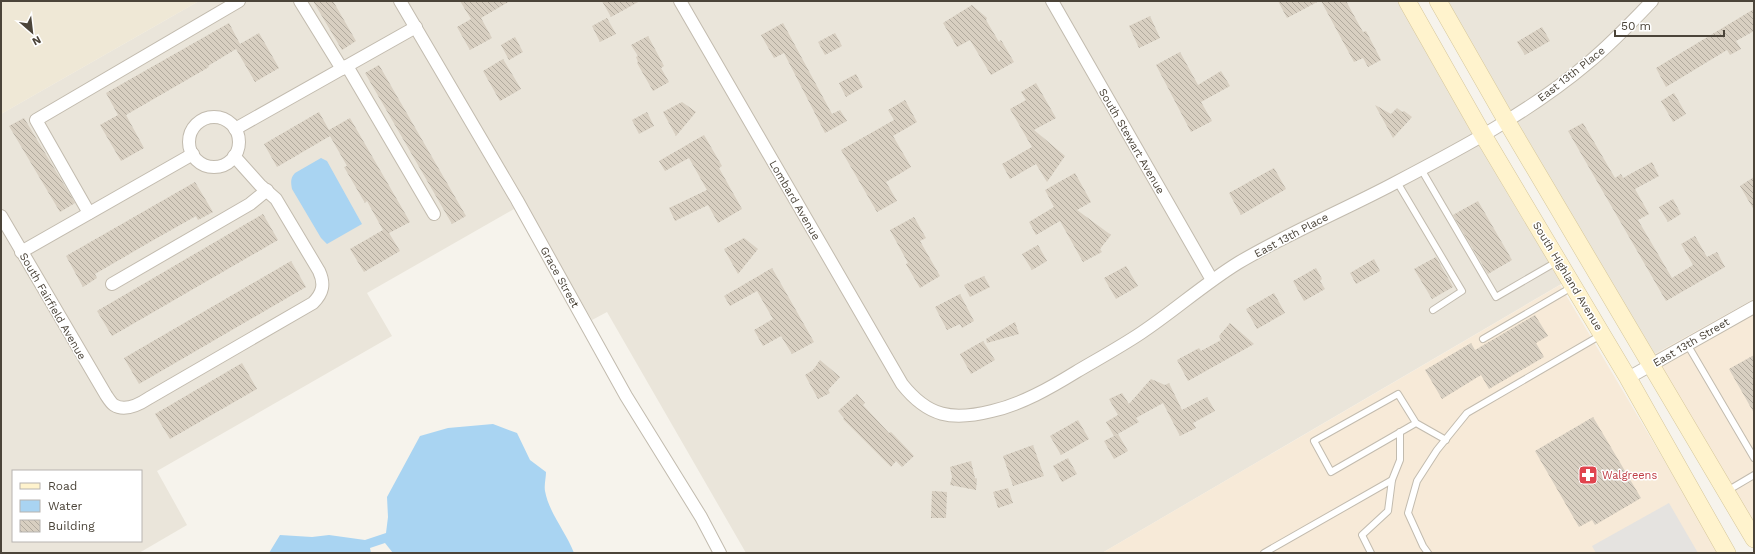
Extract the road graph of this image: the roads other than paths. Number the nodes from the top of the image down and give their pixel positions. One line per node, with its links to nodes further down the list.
1 (239, 1): 19 (street)
2 (300, 1): 10 (street)
3 (400, 1): 9 (street, Grace Street)
4 (680, 1): 34 (street, Lombard Avenue)
5 (1052, 1): 24 (street, South Stewart Avenue)
6 (1407, 1): 13 (main road, South Highland Avenue)
7 (1438, 1): 11 (main road)
8 (1652, 1): 11 (street, East 13th Place)
9 (416, 27): 10 (street); 43 (street, Grace Street)
10 (344, 67): 12 (street); 20 (street)
11 (1506, 120): 13 (street, East 13th Place); 32 (main road)
12 (235, 129): 14 (street); 15 (street)
13 (1483, 134): 16 (street, East 13th Place); 23 (main road, South Highland Avenue)
14 (193, 154): 15 (street); 19 (street)
15 (234, 156): 18 (street)
16 (1421, 169): 17 (street, East 13th Place); 23 (lane)
17 (1397, 182): 24 (street, East 13th Place); 28 (lane)
18 (267, 190): 22 (street, South Fairfield Avenue); 25 (street)
19 (89, 213): 22 (street)
20 (434, 214)
21 (1, 216): 22 (street, South Fairfield Avenue)
22 (21, 252)
23 (1559, 261): 26 (main road, South Highland Avenue)
24 (1212, 280): 34 (street, East 13th Place)
25 (112, 284)
26 (1574, 286): 29 (main road, South Highland Avenue); 30 (lane)
27 (1754, 307): 31 (street, East 13th Street)
28 (1433, 310)
29 (1602, 334): 33 (main road, South Highland Avenue); 37 (lane)
30 (1483, 339)
31 (1687, 344): 32 (street, East 13th Street); 38 (lane)
32 (1651, 365): 33 (street, East 13th Street); 41 (main road)
33 (1628, 378): 47 (main road, South Highland Avenue)
34 (912, 397)
35 (1416, 423): 36 (lane); 36 (lane); 37 (lane)
36 (1400, 432): 40 (lane)
37 (1446, 440): 46 (lane)
38 (1754, 458)
39 (1754, 475): 41 (lane)
40 (1392, 480): 44 (lane); 45 (lane)
41 (1726, 492): 42 (main road)
42 (1754, 539)
43 (720, 553)
44 (1264, 553)
45 (1371, 553)
46 (1428, 553)
47 (1727, 553)

